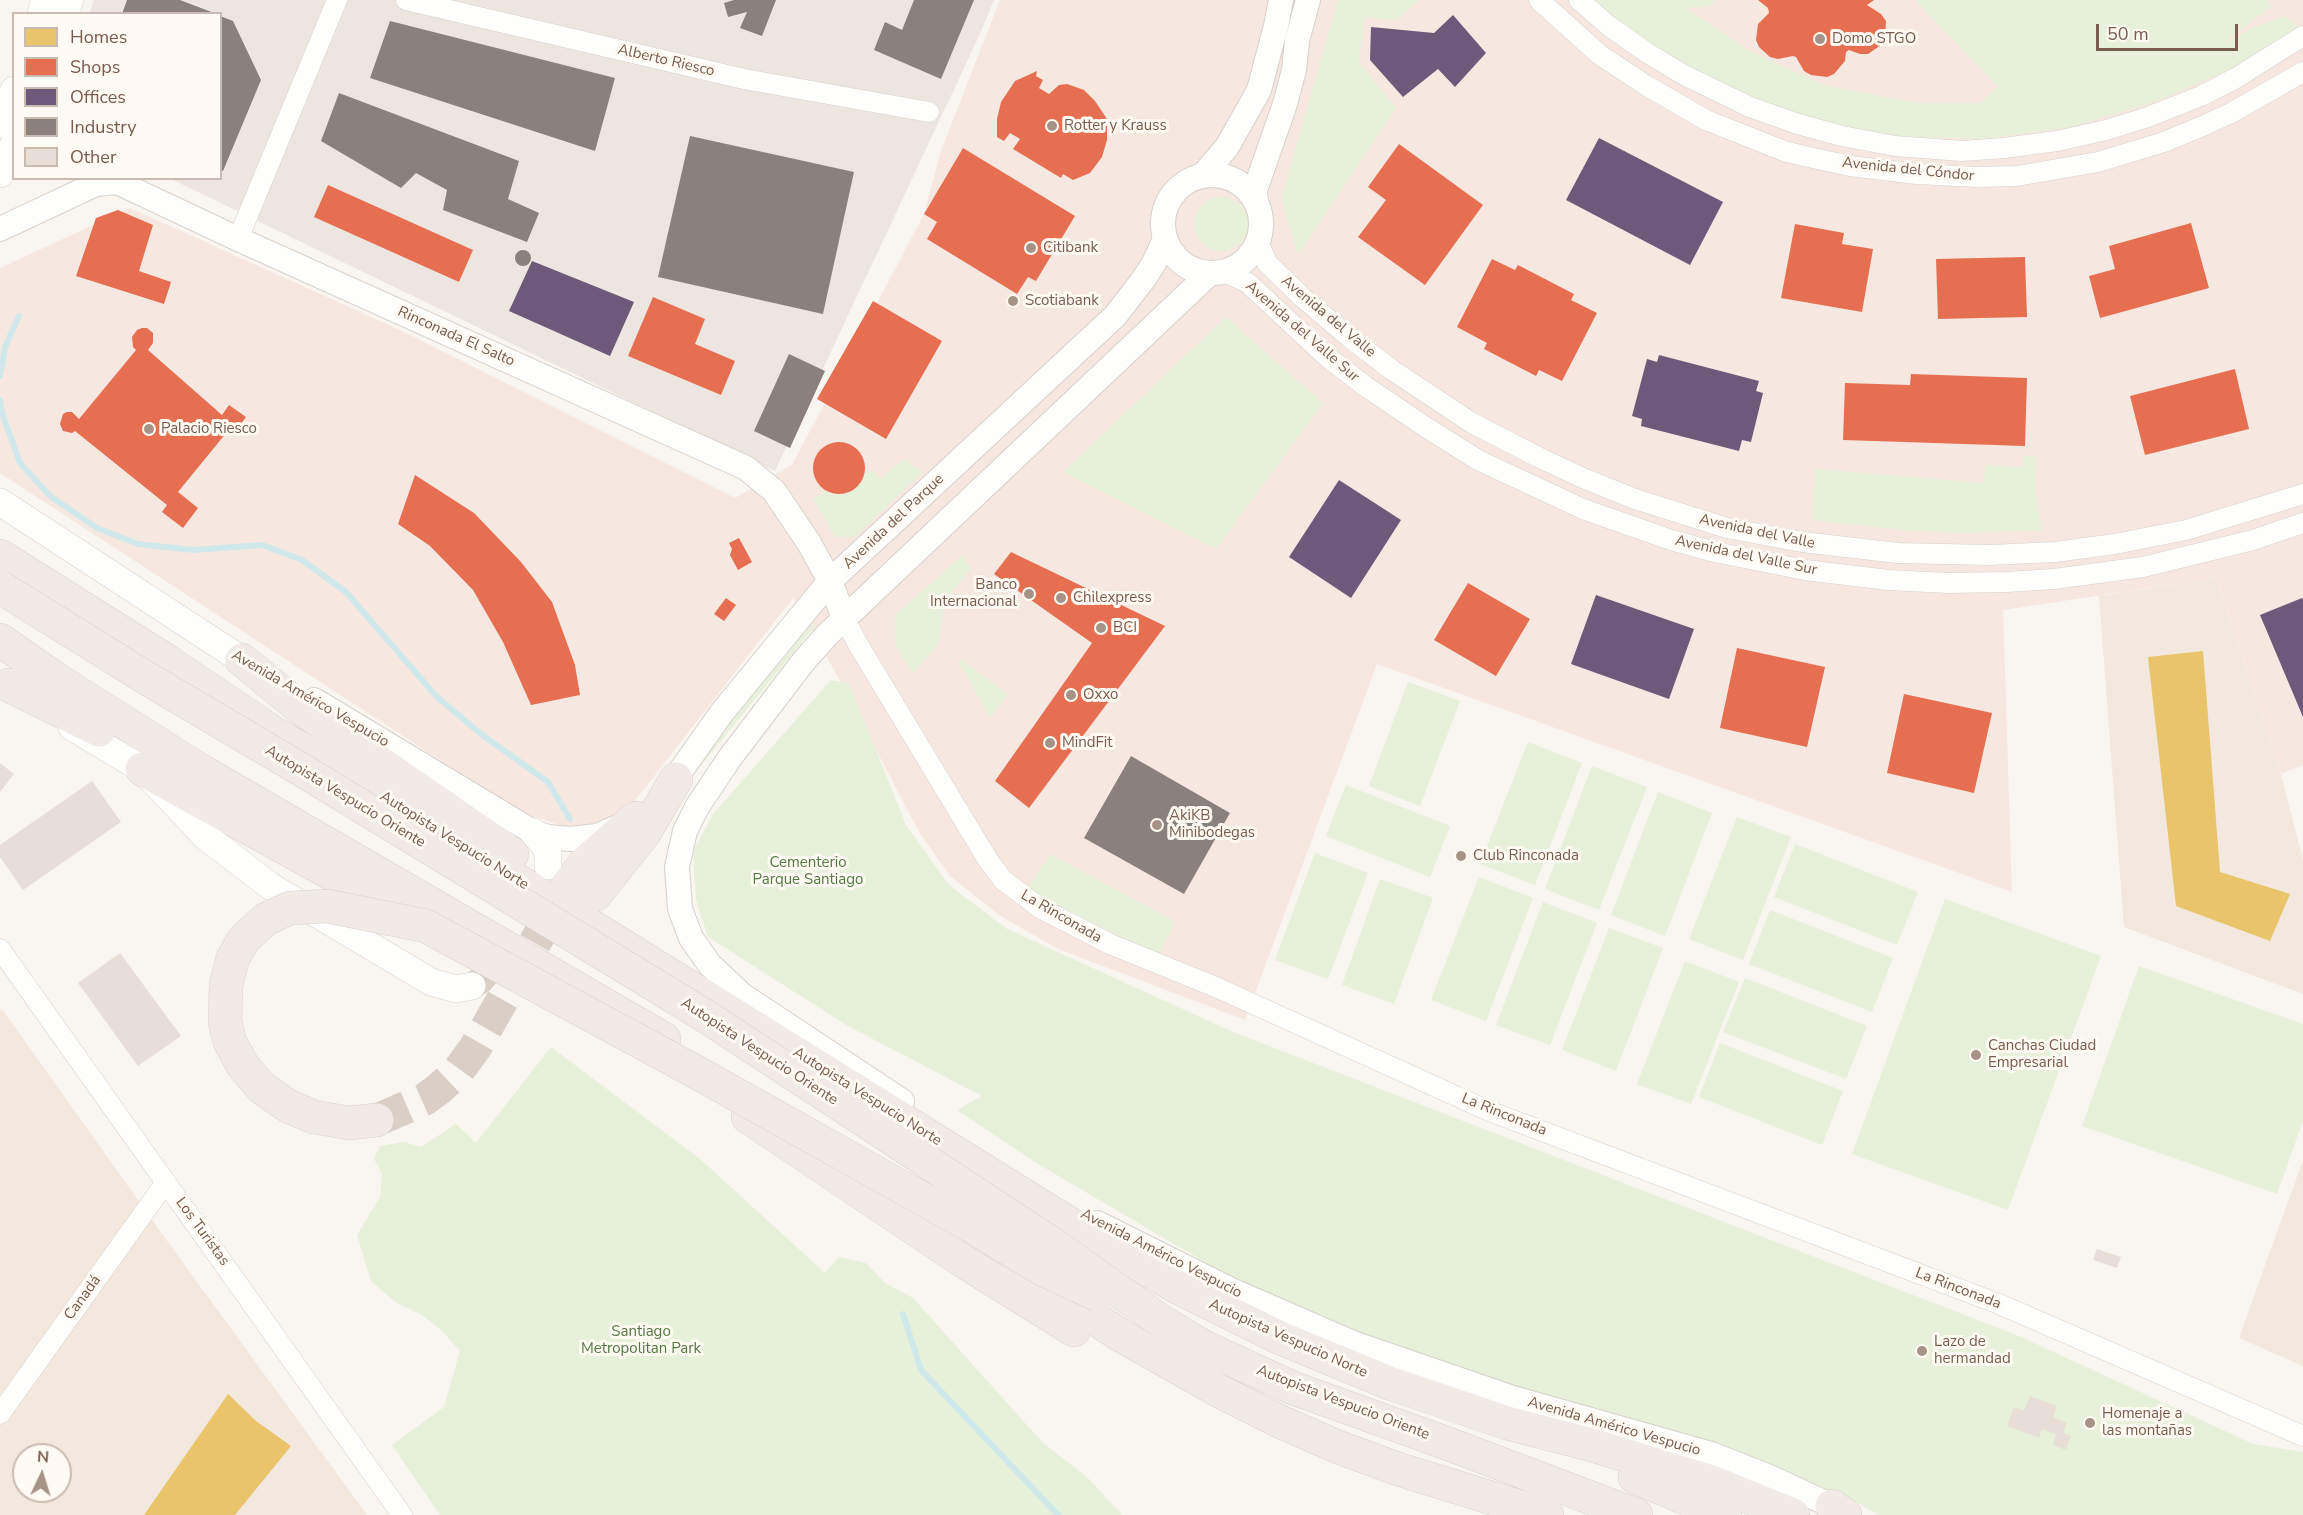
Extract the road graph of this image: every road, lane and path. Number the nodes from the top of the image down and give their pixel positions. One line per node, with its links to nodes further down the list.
1 (337, 0): 26 (street)
2 (406, 0): 14 (street, Alberto Riesco)
3 (1281, 0): 21 (street)
4 (1308, 0): 24 (street)
5 (1539, 0): 9 (street, Avenida del Cóndor)
6 (1579, 0): 7 (street, Avenida del Cóndor)
7 (1619, 34): 9 (street); 10 (street, Avenida del Cóndor)
8 (2303, 36): 18 (street, Avenida del Cóndor)
9 (1600, 55): 12 (street, Avenida del Cóndor)
10 (1665, 64): 12 (street); 17 (street, Avenida del Cóndor)
11 (2303, 72): 22 (street, Avenida del Cóndor)
12 (1647, 86): 20 (street, Avenida del Cóndor)
13 (12, 95): 15 (main road)
14 (929, 112)
15 (0, 124)
16 (12, 148): 19 (main road)
17 (1923, 148): 18 (street, Avenida del Cóndor); 20 (street)
18 (1965, 151): 22 (street)
19 (0, 174)
20 (1917, 174): 22 (street, Avenida del Cóndor)
21 (1203, 175): 24 (street); 27 (street)
22 (1963, 177)
23 (104, 180): 25 (street, Rinconada El Salto); 26 (street, Rinconada El Salto)
24 (1256, 202): 28 (street)
25 (0, 229)
26 (238, 239): 34 (street, Rinconada El Salto)
27 (1165, 239): 29 (street); 34 (street, Avenida del Parque)
28 (1258, 241): 29 (street); 30 (street, Avenida del Valle)
29 (1217, 272): 32 (street, Avenida del Valle Sur); 36 (street)
30 (2303, 494)
31 (0, 502): 38 (main road, Avenida Américo Vespucio)
32 (2303, 523)
33 (0, 556): 47 (highway, Autopista Vespucio Norte)
34 (830, 581): 36 (street, Rinconada El Salto); 41 (street, Avenida del Parque)
35 (0, 587): 54 (highway, Autopista Vespucio Oriente, bridge)
36 (844, 618): 57 (street, La Rinconada); 59 (street, Avenida Américo Vespucio)
37 (0, 640): 44 (highway)
38 (242, 660): 43 (street, Avenida Américo Vespucio); 47 (highway)
39 (4, 683): 40 (main road); 44 (highway)
40 (142, 769): 46 (highway); 50 (main road)
41 (676, 779): 42 (street, Avenida del Parque); 45 (highway)
42 (636, 818): 43 (street, Avenida Américo Vespucio); 45 (highway)
43 (533, 832): 45 (main road)
44 (334, 848): 58 (highway)
45 (570, 882)
46 (426, 926): 52 (highway, bridge); 54 (highway, bridge)
47 (625, 946): 56 (highway, Autopista Vespucio Norte)
48 (0, 949): 49 (street, Los Turistas)
49 (8, 975): 53 (street, Los Turistas)
50 (471, 986)
51 (704, 1089): 58 (highway)
52 (377, 1120)
53 (166, 1182): 55 (street, Canadá); 60 (street, Los Turistas)
54 (1161, 1321): 62 (highway, Autopista Vespucio Oriente)
55 (0, 1414)
56 (1507, 1423): 63 (highway); 64 (highway, Autopista Vespucio Norte)
57 (2303, 1436)
58 (1338, 1447): 61 (highway)
59 (1840, 1512)
60 (402, 1515)
61 (1547, 1515)
62 (1636, 1515)
63 (1725, 1515)
64 (1793, 1515)

